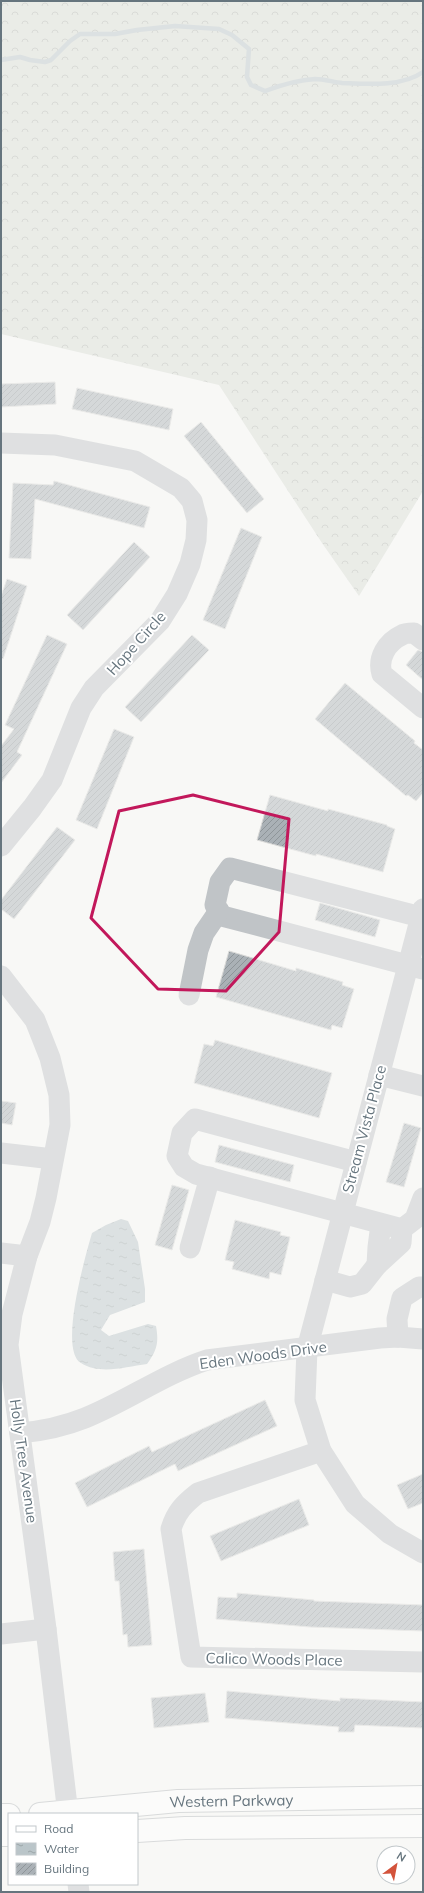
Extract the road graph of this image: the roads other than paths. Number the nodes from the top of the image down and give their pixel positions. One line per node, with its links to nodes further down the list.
1 (1, 443): 4 (street, Hope Circle)
2 (423, 640): 3 (street)
3 (423, 708)
4 (1, 846)
5 (219, 911): 6 (street); 7 (street); 9 (street)
6 (422, 913): 7 (street, Stream Vista Place)
7 (416, 967): 10 (street, Stream Vista Place)
8 (1, 976): 13 (street, Holly Tree Avenue)
9 (189, 994)
10 (379, 1075): 11 (street); 14 (street, Stream Vista Place)
11 (423, 1086)
12 (1, 1153): 13 (street)
13 (53, 1159): 22 (street, Holly Tree Avenue)
14 (356, 1162): 15 (street); 17 (street, Stream Vista Place)
15 (210, 1178): 17 (street); 20 (street)
16 (423, 1198): 19 (street)
17 (342, 1214): 18 (street); 24 (street, Stream Vista Place)
18 (381, 1224): 19 (street); 23 (street)
19 (402, 1229): 23 (street)
20 (190, 1248)
21 (1, 1253): 22 (street)
22 (27, 1256): 29 (street, Holly Tree Avenue)
23 (378, 1265): 24 (street)
24 (325, 1280): 28 (street, Stream Vista Place)
25 (423, 1287): 26 (street)
26 (398, 1337): 27 (street, Eden Woods Drive); 28 (street, Eden Woods Drive)
27 (423, 1339)
28 (307, 1349): 29 (street, Eden Woods Drive); 30 (street, Stream Vista Place)
29 (20, 1433): 32 (street, Holly Tree Avenue)
30 (322, 1451): 31 (street, Stream Vista Place); 34 (street, Calico Woods Place)
31 (423, 1553)
32 (46, 1629): 33 (street); 36 (street, Holly Tree Avenue)
33 (1, 1634)
34 (423, 1662)
35 (423, 1797): 36 (main road, Western Parkway)
36 (67, 1813)
37 (423, 1826): 38 (main road, Western Parkway)
38 (138, 1831)

